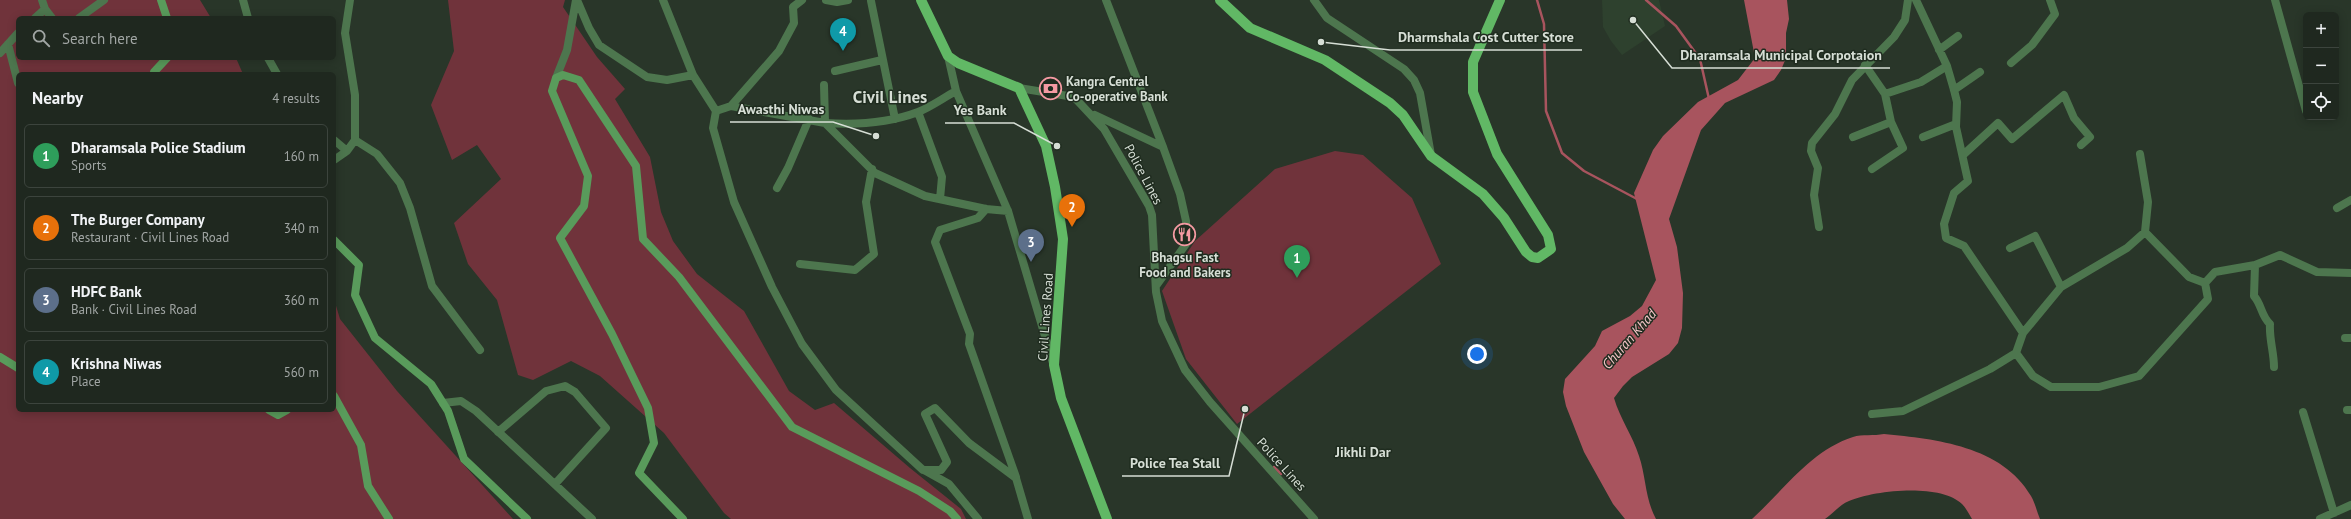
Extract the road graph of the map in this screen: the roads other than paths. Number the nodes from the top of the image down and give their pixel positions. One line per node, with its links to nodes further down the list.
1 (42, 0): 21 (street)
2 (104, 0): 24 (street)
3 (161, 0): 25 (street)
4 (243, 0): 26 (street)
5 (350, 0): 63 (street)
6 (577, 0): 44 (street); 45 (street)
7 (663, 0): 44 (street)
8 (802, 0): 52 (street)
9 (826, 0): 10 (street)
10 (848, 0)
11 (870, 0): 35 (street)
12 (921, 0): 32 (main road)
13 (1106, 0): 66 (street)
14 (1220, 0): 70 (main road)
15 (1314, 0): 70 (street)
16 (1500, 0): 70 (main road)
17 (1908, 0): 37 (street)
18 (1916, 0): 30 (street)
19 (2050, 0): 36 (street)
20 (2275, 0): 51 (street)
21 (45, 9): 22 (street); 23 (street)
22 (37, 16)
23 (50, 16)
24 (82, 16)
25 (166, 16)
26 (247, 16)
27 (16, 35): 29 (street)
28 (1958, 36): 30 (street)
29 (8, 44): 31 (street); 43 (street)
30 (1939, 50): 38 (street)
31 (0, 53)
32 (948, 56): 47 (main road); 49 (street)
33 (165, 60): 40 (street)
34 (269, 60): 41 (street)
35 (882, 60): 39 (street); 57 (street)
36 (2010, 63)
37 (1865, 65): 50 (street); 80 (street)
38 (1947, 66): 48 (street); 50 (street)
39 (835, 71)
40 (156, 72)
41 (276, 72)
42 (1980, 72): 48 (street)
43 (16, 75)
44 (693, 75): 53 (street)
45 (556, 78): 112 (street); 113 (street)
46 (824, 85): 59 (street)
47 (1019, 88): 55 (street, Police Lines); 94 (main road, Civil Lines Road)
48 (1954, 90): 60 (street)
49 (956, 91): 54 (street); 79 (street)
50 (1885, 94): 58 (street)
51 (2303, 100)
52 (731, 106): 53 (street); 56 (street)
53 (716, 111): 104 (street)
54 (918, 112): 57 (street); 75 (street)
55 (1090, 113): 66 (street); 88 (street, Police Lines)
56 (809, 119): 59 (street); 74 (street)
57 (895, 119): 59 (street)
58 (1891, 122): 61 (street); 73 (street)
59 (826, 123): 72 (street)
60 (1956, 124): 62 (street); 69 (street)
61 (1853, 137)
62 (1923, 137)
63 (355, 140): 67 (street); 91 (street)
64 (336, 142): 67 (street)
65 (2081, 145): 69 (street)
66 (1163, 147): 88 (street)
67 (347, 151): 71 (street)
68 (2140, 154): 81 (street)
69 (1963, 155): 90 (street)
70 (1431, 156)
71 (336, 159)
72 (872, 169): 75 (street); 84 (street)
73 (1872, 169)
74 (777, 188)
75 (940, 199): 78 (street)
76 (2351, 200): 77 (street)
77 (2337, 208)
78 (986, 209): 79 (street); 105 (street)
79 (1008, 211): 94 (street)
80 (1819, 227)
81 (2146, 232): 87 (street); 89 (street)
82 (336, 242): 98 (street)
83 (2010, 248): 89 (street)
84 (800, 264)
85 (2255, 265): 86 (street); 87 (street); 96 (street)
86 (2351, 273)
87 (2205, 283): 92 (street)
88 (1156, 286): 117 (street, Police Lines)
89 (2061, 287): 90 (street)
90 (2023, 333): 92 (street)
91 (480, 350)
92 (2016, 353): 102 (street)
93 (0, 357): 95 (street)
94 (1054, 365): 116 (main road, Civil Lines Road)
95 (16, 367)
96 (2274, 367)
97 (336, 400): 109 (street)
98 (443, 403): 103 (street); 110 (street)
99 (273, 412): 100 (street)
100 (283, 412)
101 (2303, 412): 108 (street)
102 (1872, 414)
103 (498, 432): 106 (street); 106 (street)
104 (924, 470): 105 (street); 114 (street)
105 (1016, 478): 115 (street)
106 (554, 484): 111 (street)
107 (2351, 505): 108 (street)
108 (2334, 513): 118 (street)
109 (389, 519)
110 (527, 519)
111 (592, 519)
112 (683, 519)
113 (957, 519)
114 (978, 519)
115 (1028, 519)
116 (1107, 519)
117 (1314, 519)
118 (2320, 519)

